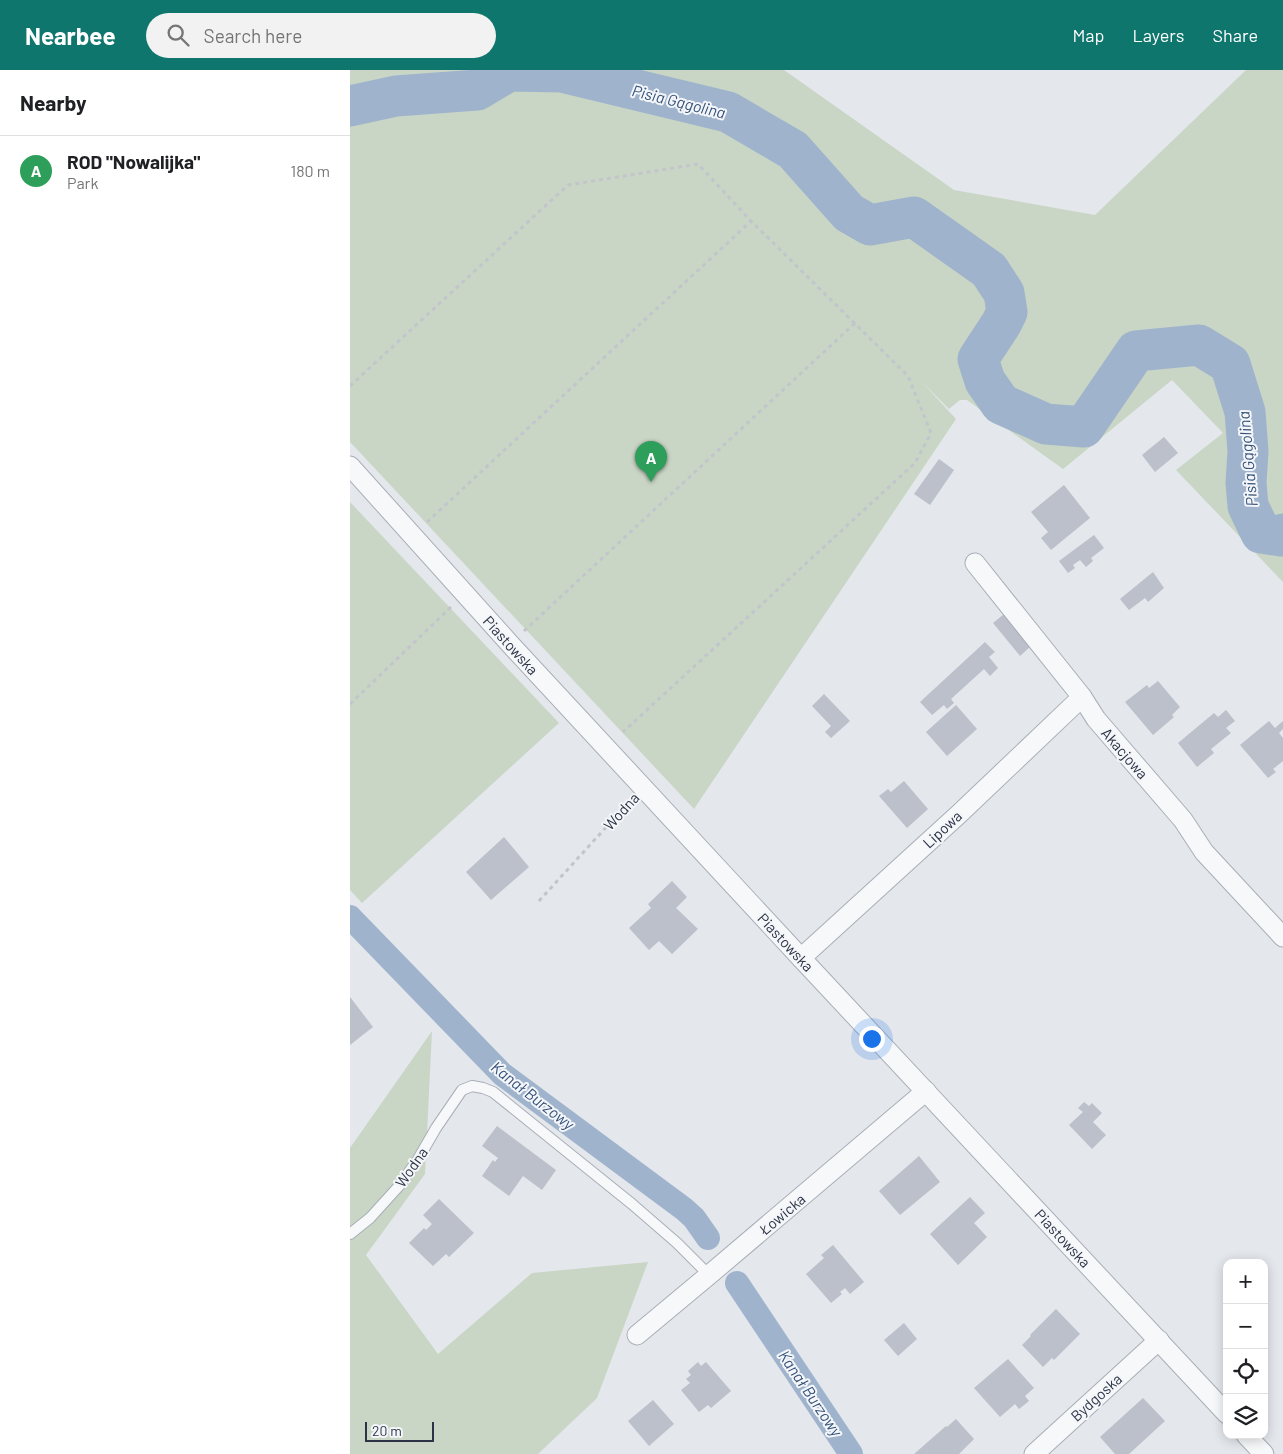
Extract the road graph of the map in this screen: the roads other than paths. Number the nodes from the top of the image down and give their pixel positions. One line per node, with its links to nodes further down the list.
1 (350, 466): 5 (street, Piastowska)
2 (975, 563): 3 (street, Akacjowa)
3 (1082, 697): 4 (street, Akacjowa); 5 (street, Lipowa)
4 (1283, 937)
5 (800, 958): 6 (street, Piastowska)
6 (926, 1091): 8 (street, Łowicka); 10 (street, Piastowska)
7 (350, 1234): 8 (lane, Wodna)
8 (709, 1275): 9 (street, Łowicka)
9 (636, 1335)
10 (1159, 1340): 11 (street, Piastowska); 13 (street, Bydgoska)
11 (1223, 1410)
12 (1250, 1439): 14 (street)
13 (1034, 1454)
14 (1264, 1454)

